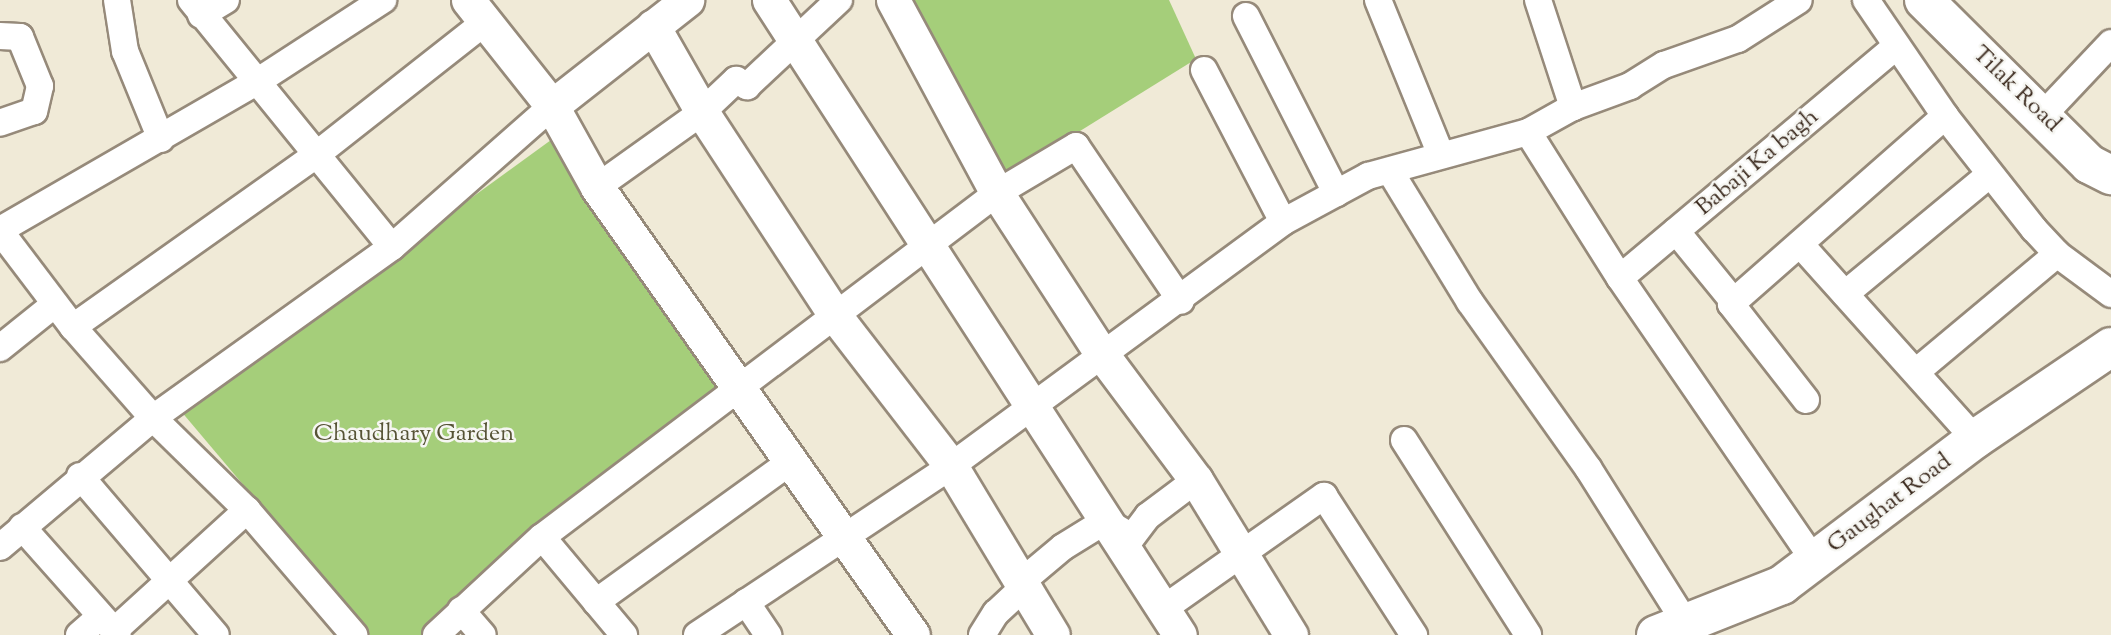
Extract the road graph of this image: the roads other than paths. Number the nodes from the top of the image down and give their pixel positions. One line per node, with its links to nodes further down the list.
1 (117, 0): 30 (street)
2 (226, 0): 13 (street)
3 (383, 0): 22 (street)
4 (687, 0): 16 (street)
5 (769, 0): 18 (street)
6 (839, 0): 18 (street)
7 (893, 0): 37 (street)
8 (1378, 0): 32 (street)
9 (1538, 0): 24 (street)
10 (1799, 0): 24 (street)
11 (1866, 0): 20 (street)
12 (1924, 0): 26 (main road, Tilak Road)
13 (196, 8): 22 (street)
14 (476, 11): 23 (street); 31 (street)
15 (1246, 16): 38 (street)
16 (653, 26): 23 (street); 25 (street)
17 (0, 36): 28 (street)
18 (798, 41): 25 (street); 44 (street)
19 (2111, 43): 26 (street)
20 (1895, 47): 27 (street); 41 (street, Babaji Ka bagh)
21 (1204, 70): 39 (street)
22 (255, 83): 30 (street); 31 (street)
23 (552, 106): 36 (street); 43 (street)
24 (1573, 107): 29 (street)
25 (702, 113): 36 (street); 52 (street)
26 (2043, 115): 35 (main road, Tilak Road)
27 (1945, 116): 34 (street); 42 (street)
28 (0, 123)
29 (1528, 132): 32 (street); 46 (street)
30 (161, 139): 40 (street)
31 (316, 155): 43 (street); 53 (street)
32 (1441, 155): 33 (street)
33 (1390, 171): 38 (street); 83 (street)
34 (1990, 174): 45 (street); 47 (street)
35 (2111, 175)
36 (597, 187): 58 (street)
37 (998, 193): 44 (street); 49 (street); 56 (street)
38 (1336, 193): 39 (street)
39 (1283, 222): 49 (street)
40 (0, 230): 51 (street)
41 (1676, 231): 46 (street, Babaji Ka bagh); 50 (street)
42 (1800, 244): 47 (street); 50 (street)
43 (392, 247): 61 (street)
44 (928, 248): 52 (street); 60 (street)
45 (2057, 254): 48 (street); 57 (street)
46 (1620, 278): 75 (street)
47 (1845, 294): 57 (street)
48 (2111, 294)
49 (1181, 301): 56 (street)
50 (1734, 302): 59 (street)
51 (55, 304): 53 (street); 55 (street)
52 (836, 317): 58 (street); 65 (street)
53 (73, 327): 61 (street)
54 (2111, 347): 62 (main road, Gaughat Road)
55 (0, 348)
56 (1101, 354): 60 (street); 67 (street)
57 (1916, 372): 62 (street)
58 (737, 388): 64 (street); 71 (street)
59 (1806, 400)
60 (1032, 404): 65 (street); 69 (street)
61 (153, 418): 66 (street); 68 (street)
62 (1975, 439): 75 (main road, Gaughat Road)
63 (1404, 440): 97 (street)
64 (790, 462): 72 (street); 78 (street)
65 (951, 466): 72 (street); 77 (street)
66 (80, 476): 70 (street); 76 (street)
67 (1195, 480): 69 (street); 74 (street)
68 (247, 510): 76 (street); 86 (street)
69 (1105, 521): 77 (street); 81 (street)
70 (22, 527): 73 (street); 82 (street)
71 (541, 537): 78 (street); 80 (street)
72 (843, 537): 79 (street); 92 (street)
73 (0, 547)
74 (1241, 556): 81 (street); 95 (street); 96 (street)
75 (1815, 562): 83 (main road, Gaughat Road)
76 (170, 580): 82 (street); 85 (street)
77 (1022, 589): 93 (street); 94 (street)
78 (596, 601): 89 (street)
79 (746, 602): 90 (street); 91 (street)
80 (461, 610): 87 (street); 88 (street)
81 (1171, 622)
82 (110, 628): 84 (street)
83 (1679, 631)
84 (79, 635)
85 (216, 635)
86 (354, 635)
87 (436, 635)
88 (483, 635)
89 (624, 635)
90 (697, 635)
91 (768, 635)
92 (913, 635)
93 (982, 635)
94 (1054, 635)
95 (1291, 635)
96 (1414, 635)
97 (1528, 635)

